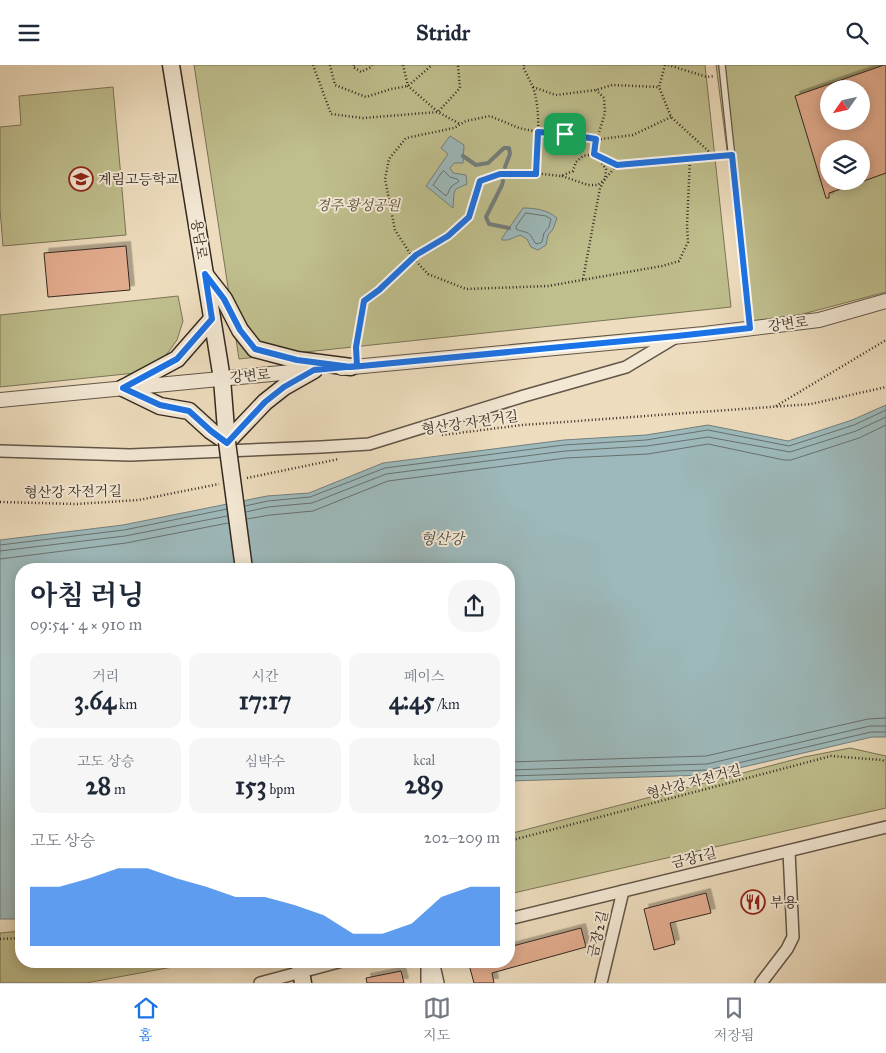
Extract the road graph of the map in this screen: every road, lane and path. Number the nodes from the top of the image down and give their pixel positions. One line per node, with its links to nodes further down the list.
1 (171, 65): 31 (main road, 용담로)
2 (313, 65): 17 (path)
3 (330, 65): 13 (path)
4 (354, 65): 5 (path)
5 (372, 65)
6 (402, 65): 13 (path)
7 (432, 65): 13 (path)
8 (458, 65): 17 (path)
9 (524, 65): 14 (path)
10 (666, 65): 12 (path); 15 (path)
11 (722, 65): 12 (lane)
12 (723, 75): 23 (lane)
13 (408, 86): 17 (path)
14 (533, 87): 16 (path); 20 (path)
15 (659, 87): 16 (path); 18 (path)
16 (596, 90): 21 (path)
17 (438, 112): 19 (path)
18 (671, 117): 21 (path); 24 (path)
19 (460, 125): 20 (path); 30 (path)
20 (538, 132): 21 (path); 27 (path)
21 (596, 139): 22 (path)
22 (594, 154): 26 (path); 28 (path); 29 (path)
23 (732, 155): 24 (path); 35 (lane)
24 (715, 157): 25 (path)
25 (690, 159): 26 (path); 32 (path)
26 (617, 165): 29 (path)
27 (536, 174): 28 (path); 30 (path)
28 (561, 176): 29 (path)
29 (605, 179): 32 (path)
30 (413, 258): 32 (path); 38 (path)
31 (205, 274): 34 (main road, 용담로); 38 (main road)
32 (583, 280)
33 (886, 301): 35 (street, 강변로)
34 (212, 319): 40 (main road, 용담로); 42 (main road)
35 (750, 328): 36 (street, 강변로)
36 (677, 336): 38 (street, 강변로); 47 (street)
37 (886, 340): 44 (path)
38 (354, 366): 39 (street, 강변로)
39 (314, 370): 40 (street, 강변로); 46 (main road)
40 (222, 379): 42 (street, 강변로); 46 (main road, 용담로)
41 (886, 387): 44 (path, 형산강 자전거길)
42 (123, 388): 43 (street, 강변로); 46 (main road)
43 (0, 400)
44 (775, 406): 45 (path, 형산강 자전거길)
45 (434, 436)
46 (227, 443): 52 (main road, 용담로, bridge)
47 (0, 451)
48 (348, 457): 49 (path)
49 (243, 479)
50 (224, 483): 51 (path, 형산강 자전거길)
51 (0, 503)
52 (243, 563)
53 (886, 762): 55 (path, 형산강 자전거길)
54 (886, 827): 56 (street, 금장1길)
55 (515, 839)
56 (789, 851): 57 (street, 금장1길); 69 (street)
57 (623, 891): 58 (street, 금장1길); 68 (street, 금장2길)
58 (515, 918)
59 (15, 938): 60 (path)
60 (0, 939)
61 (316, 968): 64 (street)
62 (427, 968): 66 (street)
63 (435, 968): 67 (street)
64 (301, 972): 65 (street)
65 (260, 983)
66 (427, 983)
67 (438, 983)
68 (602, 983)
69 (760, 983)

